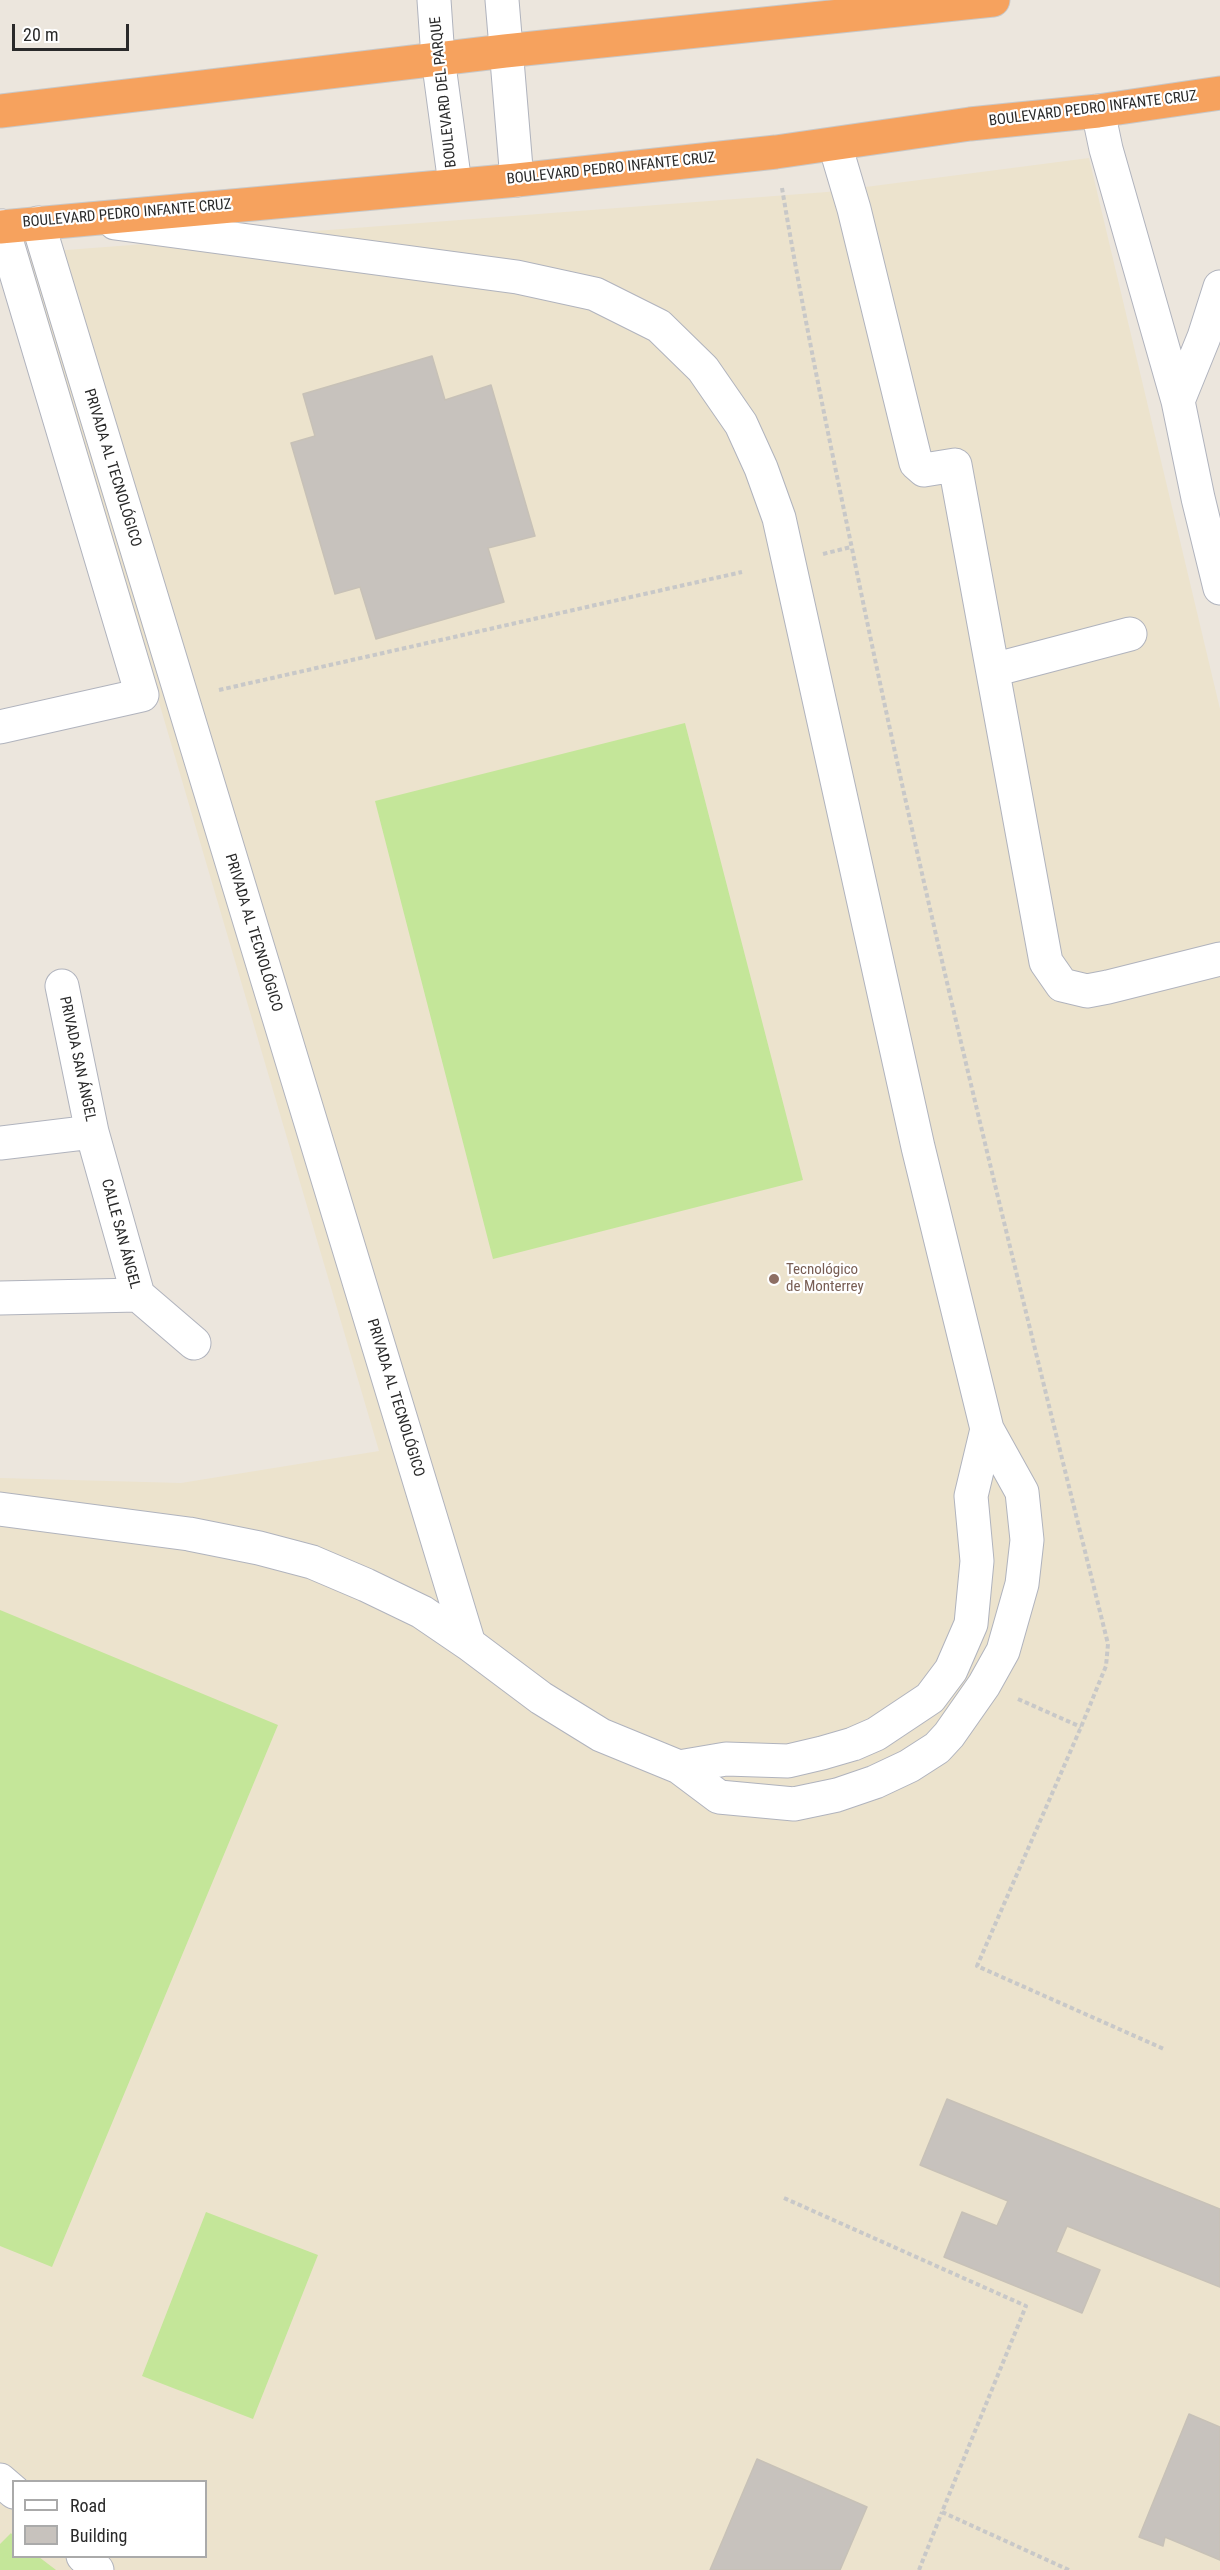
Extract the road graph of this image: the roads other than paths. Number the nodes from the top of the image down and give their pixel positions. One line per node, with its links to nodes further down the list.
1 (434, 0): 5 (street, BOULEVARD DEL PARQUE)
2 (502, 0): 4 (street)
3 (993, 0): 4 (highway)
4 (505, 51): 5 (highway); 10 (street)
5 (438, 58): 7 (highway); 11 (street, BOULEVARD DEL PARQUE)
6 (1220, 93): 8 (highway, BOULEVARD PEDRO INFANTE CRUZ)
7 (0, 111)
8 (1098, 111): 9 (highway, BOULEVARD PEDRO INFANTE CRUZ); 16 (street)
9 (836, 145): 10 (highway, BOULEVARD PEDRO INFANTE CRUZ); 19 (street)
10 (517, 180): 11 (highway, BOULEVARD PEDRO INFANTE CRUZ)
11 (455, 184): 12 (highway, BOULEVARD PEDRO INFANTE CRUZ)
12 (78, 218): 13 (highway, BOULEVARD PEDRO INFANTE CRUZ); 28 (street)
13 (38, 223): 14 (highway, BOULEVARD PEDRO INFANTE CRUZ); 30 (street, PRIVADA AL TECNOLÓGICO)
14 (1, 226): 20 (street)
15 (1220, 287): 16 (street)
16 (1178, 401): 17 (street)
17 (1220, 588)
18 (1130, 634): 19 (street)
19 (993, 670): 21 (street)
20 (0, 727)
21 (1220, 959)
22 (62, 986): 23 (street, PRIVADA SAN ÁNGEL)
23 (92, 1132): 24 (street); 25 (street, CALLE SAN ÁNGEL)
24 (0, 1143)
25 (138, 1295): 26 (street, CALLE SAN ÁNGEL); 27 (street)
26 (0, 1298)
27 (194, 1343)
28 (987, 1429): 31 (street); 31 (street)
29 (0, 1509): 30 (street)
30 (470, 1644): 31 (street)
31 (679, 1767)
32 (0, 2480): 33 (street)
33 (12, 2490)
34 (84, 2558): 35 (street)
35 (97, 2570)

